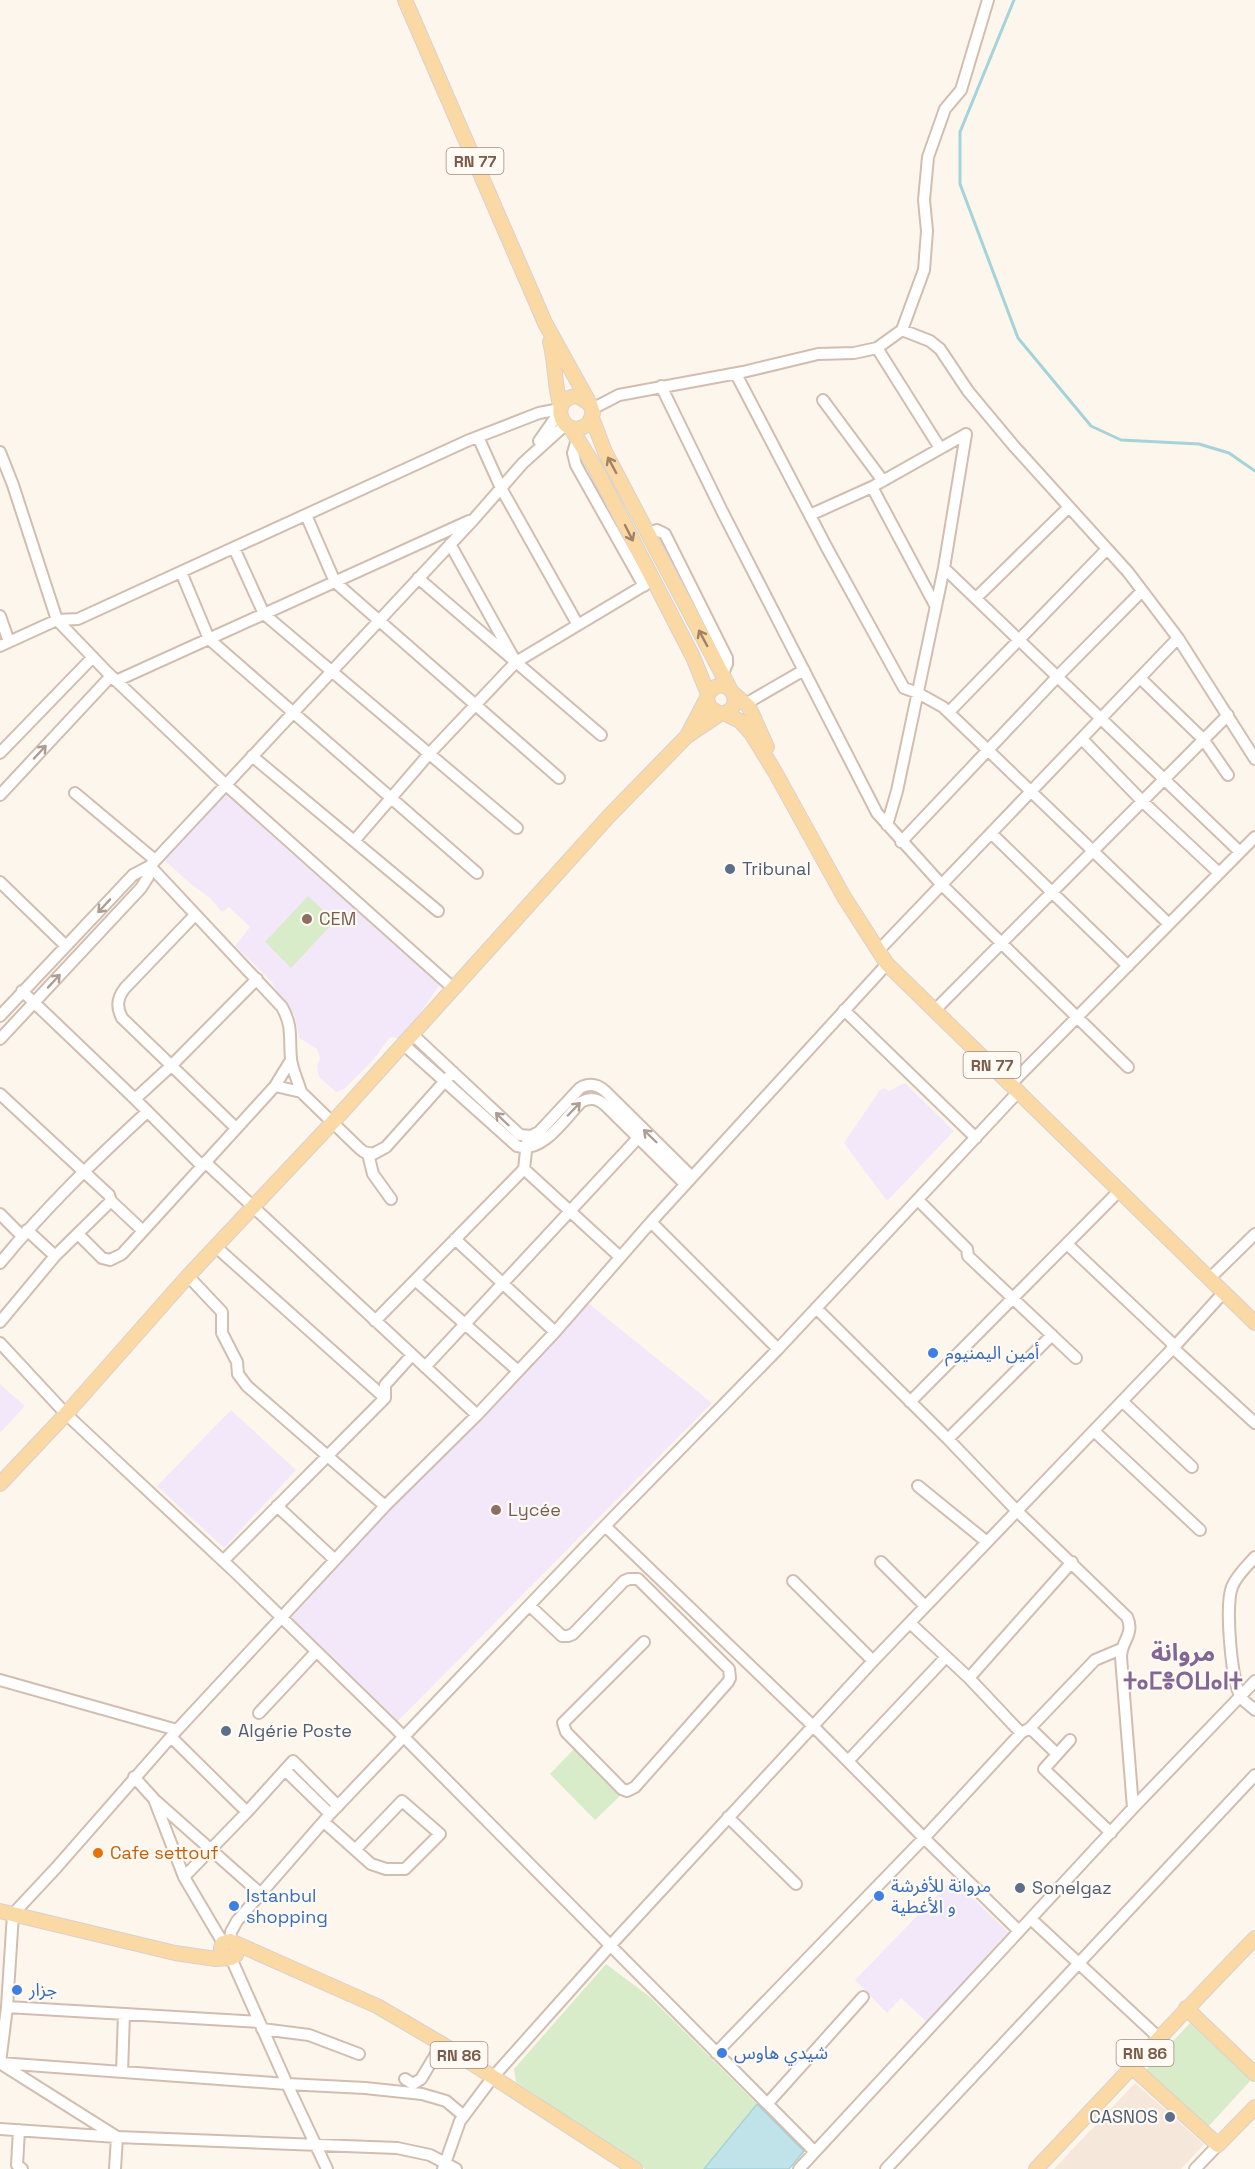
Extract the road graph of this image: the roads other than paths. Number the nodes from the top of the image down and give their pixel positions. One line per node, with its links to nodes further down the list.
1 (405, 0): 3 (main road, RN 77)
2 (988, 0): 4 (street)
3 (545, 323): 9 (main road, RN 77); 10 (main road, RN 77)
4 (902, 330): 5 (street); 19 (street)
5 (878, 348): 6 (street); 13 (street)
6 (736, 374): 7 (street); 21 (street)
7 (661, 386): 10 (street); 45 (street)
8 (823, 400): 16 (street)
9 (560, 409): 10 (main road); 11 (main road, RN 77); 12 (street); 15 (street)
10 (591, 410): 11 (main road); 50 (main road, RN 77, one-way to 10)
11 (571, 430): 15 (street); 30 (main road, RN 77)
12 (478, 437): 18 (street); 20 (street)
13 (940, 448): 16 (street); 26 (street)
14 (0, 452): 36 (street)
15 (523, 463): 18 (street)
16 (883, 481): 17 (street)
17 (872, 487): 21 (street); 33 (street)
18 (501, 488): 22 (street); 38 (street)
19 (1069, 507): 25 (street); 32 (street)
20 (306, 515): 24 (street); 29 (street)
21 (810, 515): 51 (street)
22 (474, 519): 23 (street); 29 (street)
23 (450, 544): 28 (street); 44 (street)
24 (234, 548): 27 (street); 34 (street)
25 (1107, 549): 31 (street); 41 (street)
26 (945, 568): 32 (street); 33 (street)
27 (181, 572): 36 (street); 40 (street)
28 (418, 578): 37 (street); 44 (street)
29 (334, 582): 34 (street); 37 (street)
30 (649, 583): 38 (street); 52 (main road, RN 77)
31 (1142, 591): 39 (street); 47 (street)
32 (976, 598): 41 (street)
33 (935, 605): 51 (street)
34 (264, 614): 40 (street); 46 (street)
35 (0, 616): 42 (street)
36 (57, 620): 42 (street); 43 (street)
37 (379, 620): 46 (street); 54 (street)
38 (578, 625): 44 (street)
39 (1178, 638): 49 (street); 58 (street)
40 (209, 639): 48 (street); 55 (street)
41 (1018, 639): 47 (street); 56 (street)
42 (4, 644)
43 (93, 657): 48 (street); 65 (street)
44 (516, 662): 54 (street); 60 (street)
45 (804, 670): 53 (street); 79 (street)
46 (331, 671): 55 (street); 66 (street)
47 (1058, 676): 59 (street); 64 (street)
48 (114, 678): 73 (street); 76 (street, one-way to 48)
49 (1140, 678): 59 (street); 63 (street)
50 (732, 691): 52 (main road); 53 (main road, RN 77); 57 (main road)
51 (918, 693): 56 (street); 79 (street)
52 (707, 696): 57 (main road); 61 (main road)
53 (747, 703): 69 (main road, RN 77)
54 (476, 705): 66 (street); 71 (street)
55 (293, 712): 67 (street); 77 (street)
56 (948, 712): 64 (street)
57 (722, 713): 61 (main road); 69 (main road, RN 77)
58 (1228, 715): 63 (street); 68 (street)
59 (1101, 718): 62 (street); 72 (street)
60 (601, 735)
61 (687, 736): 102 (main road)
62 (1082, 739): 74 (street); 78 (street)
63 (1203, 739): 70 (street); 72 (street)
64 (989, 751): 74 (street); 84 (street)
65 (0, 753)
66 (429, 754): 77 (street); 80 (street)
67 (252, 756): 73 (street); 83 (street)
68 (1255, 759)
69 (775, 772): 98 (main road, RN 77)
70 (1228, 775)
71 (559, 778)
72 (1164, 779): 78 (street); 86 (street)
73 (225, 784): 87 (street); 102 (street)
74 (1031, 791): 81 (street); 85 (street)
75 (75, 793): 87 (street)
76 (0, 795)
77 (391, 798): 83 (street); 88 (street)
78 (1142, 801): 85 (street); 89 (street)
79 (887, 825): 84 (street)
80 (517, 828)
81 (991, 833): 91 (street); 92 (street)
82 (1255, 837): 86 (street)
83 (354, 842): 93 (street)
84 (901, 842): 91 (street)
85 (1093, 850): 92 (street); 95 (street)
86 (1240, 852): 89 (street)
87 (151, 865): 94 (street); 97 (street, one-way to 97); 104 (street, one-way to 87)
88 (477, 873)
89 (1219, 873): 95 (street)
90 (0, 882): 97 (street)
91 (941, 884): 96 (street); 98 (street)
92 (1053, 891): 96 (street); 100 (street)
93 (438, 911)
94 (195, 915): 101 (street); 112 (street)
95 (1169, 924): 100 (street)
96 (1001, 944): 106 (street); 108 (street)
97 (66, 946): 103 (street)
98 (878, 951): 99 (main road, RN 77)
99 (887, 964): 105 (street); 106 (main road, RN 77)
100 (1128, 966): 108 (street)
101 (257, 979): 111 (street); 112 (street)
102 (453, 988): 110 (main road)
103 (22, 992): 104 (street); 107 (street)
104 (34, 1003): 109 (street); 120 (street)
105 (844, 1010): 125 (street); 132 (street)
106 (935, 1010): 117 (main road, RN 77)
107 (0, 1016)
108 (1077, 1017): 113 (street); 117 (street)
109 (0, 1039)
110 (407, 1039): 114 (street); 115 (street); 122 (main road)
111 (291, 1059): 116 (street); 118 (street)
112 (171, 1066): 120 (street); 123 (street)
113 (1128, 1067)
114 (453, 1072): 115 (street); 124 (street, one-way to 114)
115 (444, 1082): 127 (street); 128 (street)
116 (275, 1086): 118 (street); 123 (street)
117 (1015, 1087): 125 (street); 133 (main road, RN 77)
118 (301, 1092): 122 (street)
119 (0, 1094): 131 (street)
120 (135, 1099): 121 (street)
121 (147, 1112): 129 (street); 131 (street)
122 (333, 1122): 128 (street); 137 (main road)
123 (236, 1128): 129 (street)
124 (527, 1136): 127 (street); 132 (street, one-way to 124)
125 (976, 1137): 135 (street)
126 (638, 1138): 127 (street, one-way to 126); 132 (street); 138 (street)
127 (527, 1149): 130 (street)
128 (368, 1154): 134 (street)
129 (204, 1164): 137 (street); 141 (street)
130 (524, 1169): 138 (street); 145 (street)
131 (82, 1172): 136 (street); 142 (street)
132 (689, 1181): 140 (street)
133 (1120, 1190): 146 (street); 152 (main road, RN 77)
134 (391, 1199)
135 (918, 1200): 156 (street); 157 (street)
136 (111, 1201): 141 (street); 143 (street)
137 (254, 1208): 147 (main road); 158 (street)
138 (571, 1212): 149 (street); 154 (street)
139 (0, 1214): 142 (street)
140 (651, 1222): 149 (street); 166 (street)
141 (143, 1231): 143 (street)
142 (24, 1233): 148 (street); 150 (street)
143 (78, 1234): 148 (street)
144 (1255, 1234): 152 (street)
145 (455, 1239): 153 (street); 154 (street)
146 (1067, 1244): 156 (street); 165 (street)
147 (216, 1247): 151 (main road); 171 (street)
148 (55, 1256): 159 (street)
149 (620, 1257): 162 (street)
150 (0, 1263)
151 (188, 1276): 174 (main road); 179 (street)
152 (1210, 1278): 155 (main road, RN 77)
153 (415, 1280): 158 (street); 161 (street)
154 (504, 1284): 161 (street); 162 (street)
155 (1224, 1292): 160 (main road, RN 77); 165 (street)
156 (1013, 1298): 163 (street); 173 (street)
157 (816, 1308): 166 (street); 173 (street)
158 (375, 1321): 167 (street)
159 (0, 1322)
160 (1255, 1323)
161 (465, 1324): 169 (street); 170 (street)
162 (555, 1332): 170 (street)
163 (1052, 1335): 168 (street); 178 (street)
164 (0, 1343): 174 (street)
165 (1173, 1346): 172 (street); 176 (street)
166 (778, 1349): 186 (street)
167 (412, 1354): 169 (street); 171 (street)
168 (1076, 1358)
169 (425, 1367): 175 (street)
170 (518, 1371): 175 (street)
171 (385, 1398): 179 (street)
172 (1122, 1401): 177 (street); 180 (street)
173 (910, 1402): 178 (street)
174 (66, 1414): 181 (main road); 191 (street)
175 (477, 1414): 184 (street)
176 (1255, 1423)
177 (1094, 1431): 185 (street); 187 (street)
178 (948, 1439): 185 (street)
179 (328, 1455): 183 (street); 184 (street)
180 (1192, 1467)
181 (0, 1484)
182 (918, 1486): 188 (street)
183 (277, 1506): 190 (street); 191 (street)
184 (384, 1506): 190 (street)
185 (1016, 1510): 188 (street); 193 (street)
186 (605, 1526): 195 (street); 210 (street)
187 (1200, 1530)
188 (987, 1542): 196 (street)
189 (1255, 1557): 207 (street)
190 (335, 1560): 197 (street)
191 (223, 1561): 197 (street)
192 (881, 1562): 196 (street)
193 (1072, 1562): 200 (street); 204 (street)
194 (793, 1581): 203 (street)
195 (530, 1606): 199 (street); 213 (street)
196 (925, 1606): 198 (street)
197 (283, 1618): 201 (street); 212 (street)
198 (910, 1623): 202 (street); 203 (street)
199 (644, 1642)
200 (1121, 1649): 211 (street); 220 (street)
201 (316, 1652): 209 (street); 213 (street)
202 (946, 1657): 204 (street); 216 (street)
203 (873, 1661): 210 (street)
204 (969, 1678): 211 (street)
205 (0, 1680): 212 (street)
206 (1255, 1681): 207 (street)
207 (1241, 1697): 208 (street); 220 (street)
208 (1255, 1710)
209 (259, 1713)
210 (813, 1726): 216 (street); 223 (street)
211 (1026, 1731): 215 (street); 225 (street)
212 (174, 1733): 218 (street); 221 (street)
213 (404, 1739): 222 (street); 236 (street)
214 (1070, 1740): 215 (street)
215 (1057, 1754): 224 (street)
216 (848, 1761): 225 (street)
217 (1255, 1775): 238 (street)
218 (134, 1777): 219 (street); 231 (street)
219 (154, 1799): 226 (street); 228 (street)
220 (1134, 1808): 224 (street)
221 (247, 1812): 222 (street); 226 (street)
222 (330, 1814): 227 (street); 230 (street)
223 (728, 1817): 229 (street); 236 (street)
224 (1111, 1833): 232 (street)
225 (924, 1838): 233 (street); 246 (street)
226 (209, 1850): 228 (street); 230 (street)
227 (356, 1850): 227 (street)
228 (184, 1877): 237 (street)
229 (796, 1884)
230 (261, 1894): 237 (street)
231 (6, 1913): 235 (street); 237 (main road, RN 86)
232 (1031, 1918): 233 (street); 238 (street)
233 (1019, 1931): 264 (street)
234 (1255, 1938): 241 (main road, RN 86)
235 (5, 1942): 240 (street)
236 (609, 1947): 246 (street); 252 (street)
237 (229, 1950): 243 (street); 245 (main road, RN 86)
238 (1081, 1963): 244 (street); 272 (street)
239 (864, 1997): 255 (street)
240 (7, 2007): 242 (street); 248 (street)
241 (1186, 2008): 244 (main road, RN 86); 251 (main road)
242 (124, 2014): 243 (street); 250 (street)
243 (260, 2025): 247 (street); 254 (street)
244 (1158, 2037): 249 (main road, RN 86)
245 (442, 2044): 252 (main road, RN 86); 253 (street)
246 (716, 2053): 255 (street)
247 (359, 2054)
248 (0, 2063): 250 (street); 261 (street)
249 (1132, 2067): 262 (main road); 273 (main road, RN 86)
250 (122, 2072): 254 (street)
251 (1255, 2074)
252 (494, 2077): 257 (street); 270 (main road, RN 86)
253 (405, 2079)
254 (286, 2084): 257 (street); 263 (street)
255 (768, 2103): 264 (street)
256 (1255, 2107): 258 (main road)
257 (464, 2116): 265 (street)
258 (1250, 2123): 262 (main road)
259 (0, 2129): 260 (street)
260 (19, 2130): 261 (street); 266 (street)
261 (117, 2137): 263 (street); 267 (street)
262 (1218, 2145): 274 (street)
263 (315, 2146): 265 (street); 268 (street)
264 (814, 2151): 271 (street)
265 (444, 2166): 269 (street)
266 (22, 2169)
267 (115, 2169)
268 (327, 2169)
269 (456, 2169)
270 (635, 2169)
271 (799, 2169)
272 (886, 2169)
273 (1036, 2169)
274 (1195, 2169)

